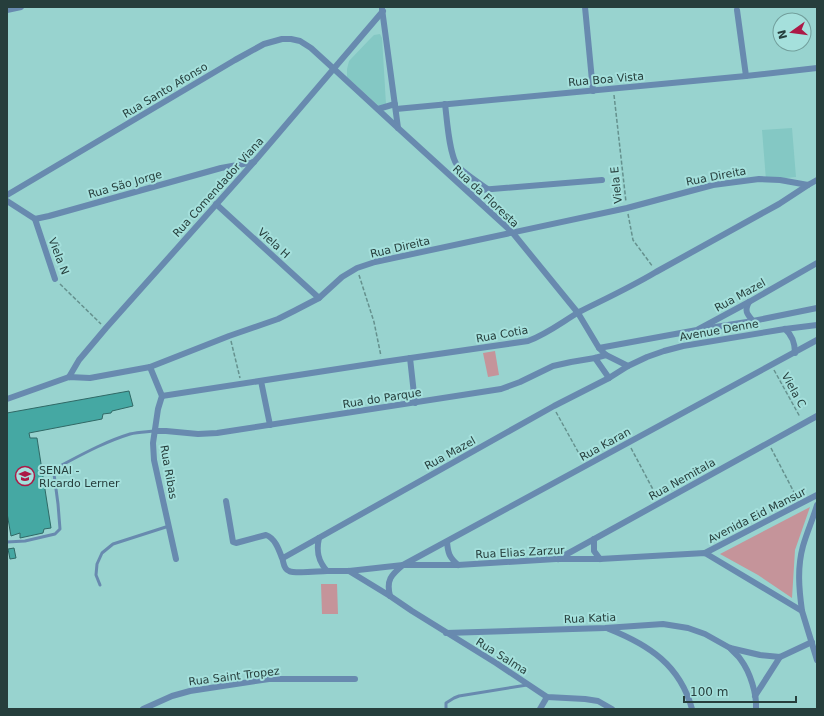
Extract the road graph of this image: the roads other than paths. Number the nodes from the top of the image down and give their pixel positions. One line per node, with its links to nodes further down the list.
1 (22, 7): 4 (street)
2 (585, 7): 9 (street)
3 (382, 9): 6 (street, Rua Comendador Viana); 11 (street)
4 (7, 10)
5 (737, 10): 8 (street)
6 (334, 68): 12 (street, Rua da Floresta); 14 (street, Rua Comendador Viana); 20 (street, Rua Santo Afonso)
7 (817, 68): 8 (street, Rua Boa Vista)
8 (746, 76): 9 (street, Rua Boa Vista)
9 (593, 90): 10 (street, Rua Boa Vista)
10 (445, 104): 11 (street, Rua Boa Vista); 18 (street)
11 (395, 106): 12 (street, Rua Boa Vista); 13 (street)
12 (378, 109): 13 (street, Rua da Floresta)
13 (398, 128): 19 (street, Rua da Floresta)
14 (254, 162): 22 (street, Rua Comendador Viana); 23 (street, Rua São Jorge)
15 (602, 180): 18 (street)
16 (817, 180): 17 (street)
17 (808, 185): 24 (street, Rua Direita); 30 (street, Rua Cotia)
18 (489, 190): 19 (street)
19 (468, 191): 24 (street, Rua da Floresta)
20 (7, 195)
21 (7, 201): 23 (street)
22 (216, 204): 27 (street, Viela H); 43 (street, Rua Comendador Viana)
23 (35, 219): 26 (street, Viela N)
24 (512, 232): 27 (street, Rua Direita); 30 (street, Rua da Floresta)
25 (817, 263): 28 (street, Rua Mazel)
26 (55, 279)
27 (319, 298): 42 (street, Rua Direita)
28 (749, 302): 31 (street); 34 (street, Rua Mazel)
29 (817, 308): 31 (street)
30 (578, 313): 36 (street, Rua da Floresta); 39 (street, Rua Cotia)
31 (753, 321): 34 (street)
32 (817, 325): 33 (street, Avenue Denne)
33 (785, 329): 37 (street); 41 (street, Avenue Denne)
34 (696, 330): 36 (street, Rua Mazel)
35 (817, 340): 37 (street, Rua Karan)
36 (599, 348): 38 (street, Rua da Floresta)
37 (795, 353): 59 (street, Rua Karan)
38 (606, 355): 40 (street, Rua do Parque); 41 (street, Rua da Floresta)
39 (410, 358): 45 (street, Rua Cotia); 48 (street)
40 (595, 358): 44 (street); 48 (street, Rua do Parque)
41 (628, 366): 44 (street, Rua Mazel)
42 (150, 367): 43 (street, Rua Direita); 46 (street)
43 (69, 377): 47 (street, Rua Direita)
44 (609, 378): 56 (street, Rua Mazel)
45 (261, 381): 46 (street, Rua Cotia); 50 (street)
46 (162, 396): 51 (street, Rua Ribas)
47 (7, 399)
48 (415, 403): 50 (street, Rua do Parque)
49 (817, 416): 57 (street, Rua Nemitala)
50 (270, 425): 51 (street, Rua do Parque)
51 (155, 431): 55 (street, Rua Ribas); 58 (lane)
52 (817, 496): 60 (street, Avenida Eid Mansur)
53 (226, 501): 61 (street)
54 (817, 505): 71 (street)
55 (169, 526): 62 (street, Rua Ribas); 69 (lane)
56 (320, 538): 61 (street, Rua Mazel); 67 (street)
57 (594, 539): 63 (street, Rua Nemitala); 64 (street)
58 (7, 542)
59 (447, 542): 65 (street, Rua Karan); 66 (street)
60 (706, 553): 64 (street, Rua Elias Zarzur); 71 (street)
61 (283, 558): 67 (street, Rua Elias Zarzur)
62 (176, 559)
63 (556, 559): 64 (street, Rua Elias Zarzur); 66 (street, Rua Elias Zarzur)
64 (600, 559)
65 (403, 565): 66 (street, Rua Elias Zarzur); 68 (street, Rua Elias Zarzur); 70 (street)
66 (458, 565)
67 (327, 571): 68 (street, Rua Elias Zarzur)
68 (348, 571): 70 (street, Rua Salma)
69 (100, 585)
70 (390, 596): 73 (street, Rua Salma)
71 (802, 611): 74 (street)
72 (605, 628): 73 (street, Rua Katia); 75 (street, Rua Katia); 86 (street)
73 (446, 633): 79 (street, Rua Salma)
74 (812, 642): 76 (street); 77 (street)
75 (730, 648): 76 (street); 80 (street)
76 (780, 657): 80 (street)
77 (817, 660)
78 (355, 679): 82 (street, Rua Saint Tropez)
79 (529, 685): 81 (street, Rua Salma); 83 (lane)
80 (755, 696): 87 (street)
81 (547, 697): 84 (street); 85 (street)
82 (143, 709)
83 (446, 709)
84 (540, 709)
85 (612, 709)
86 (692, 709)
87 (756, 709)

